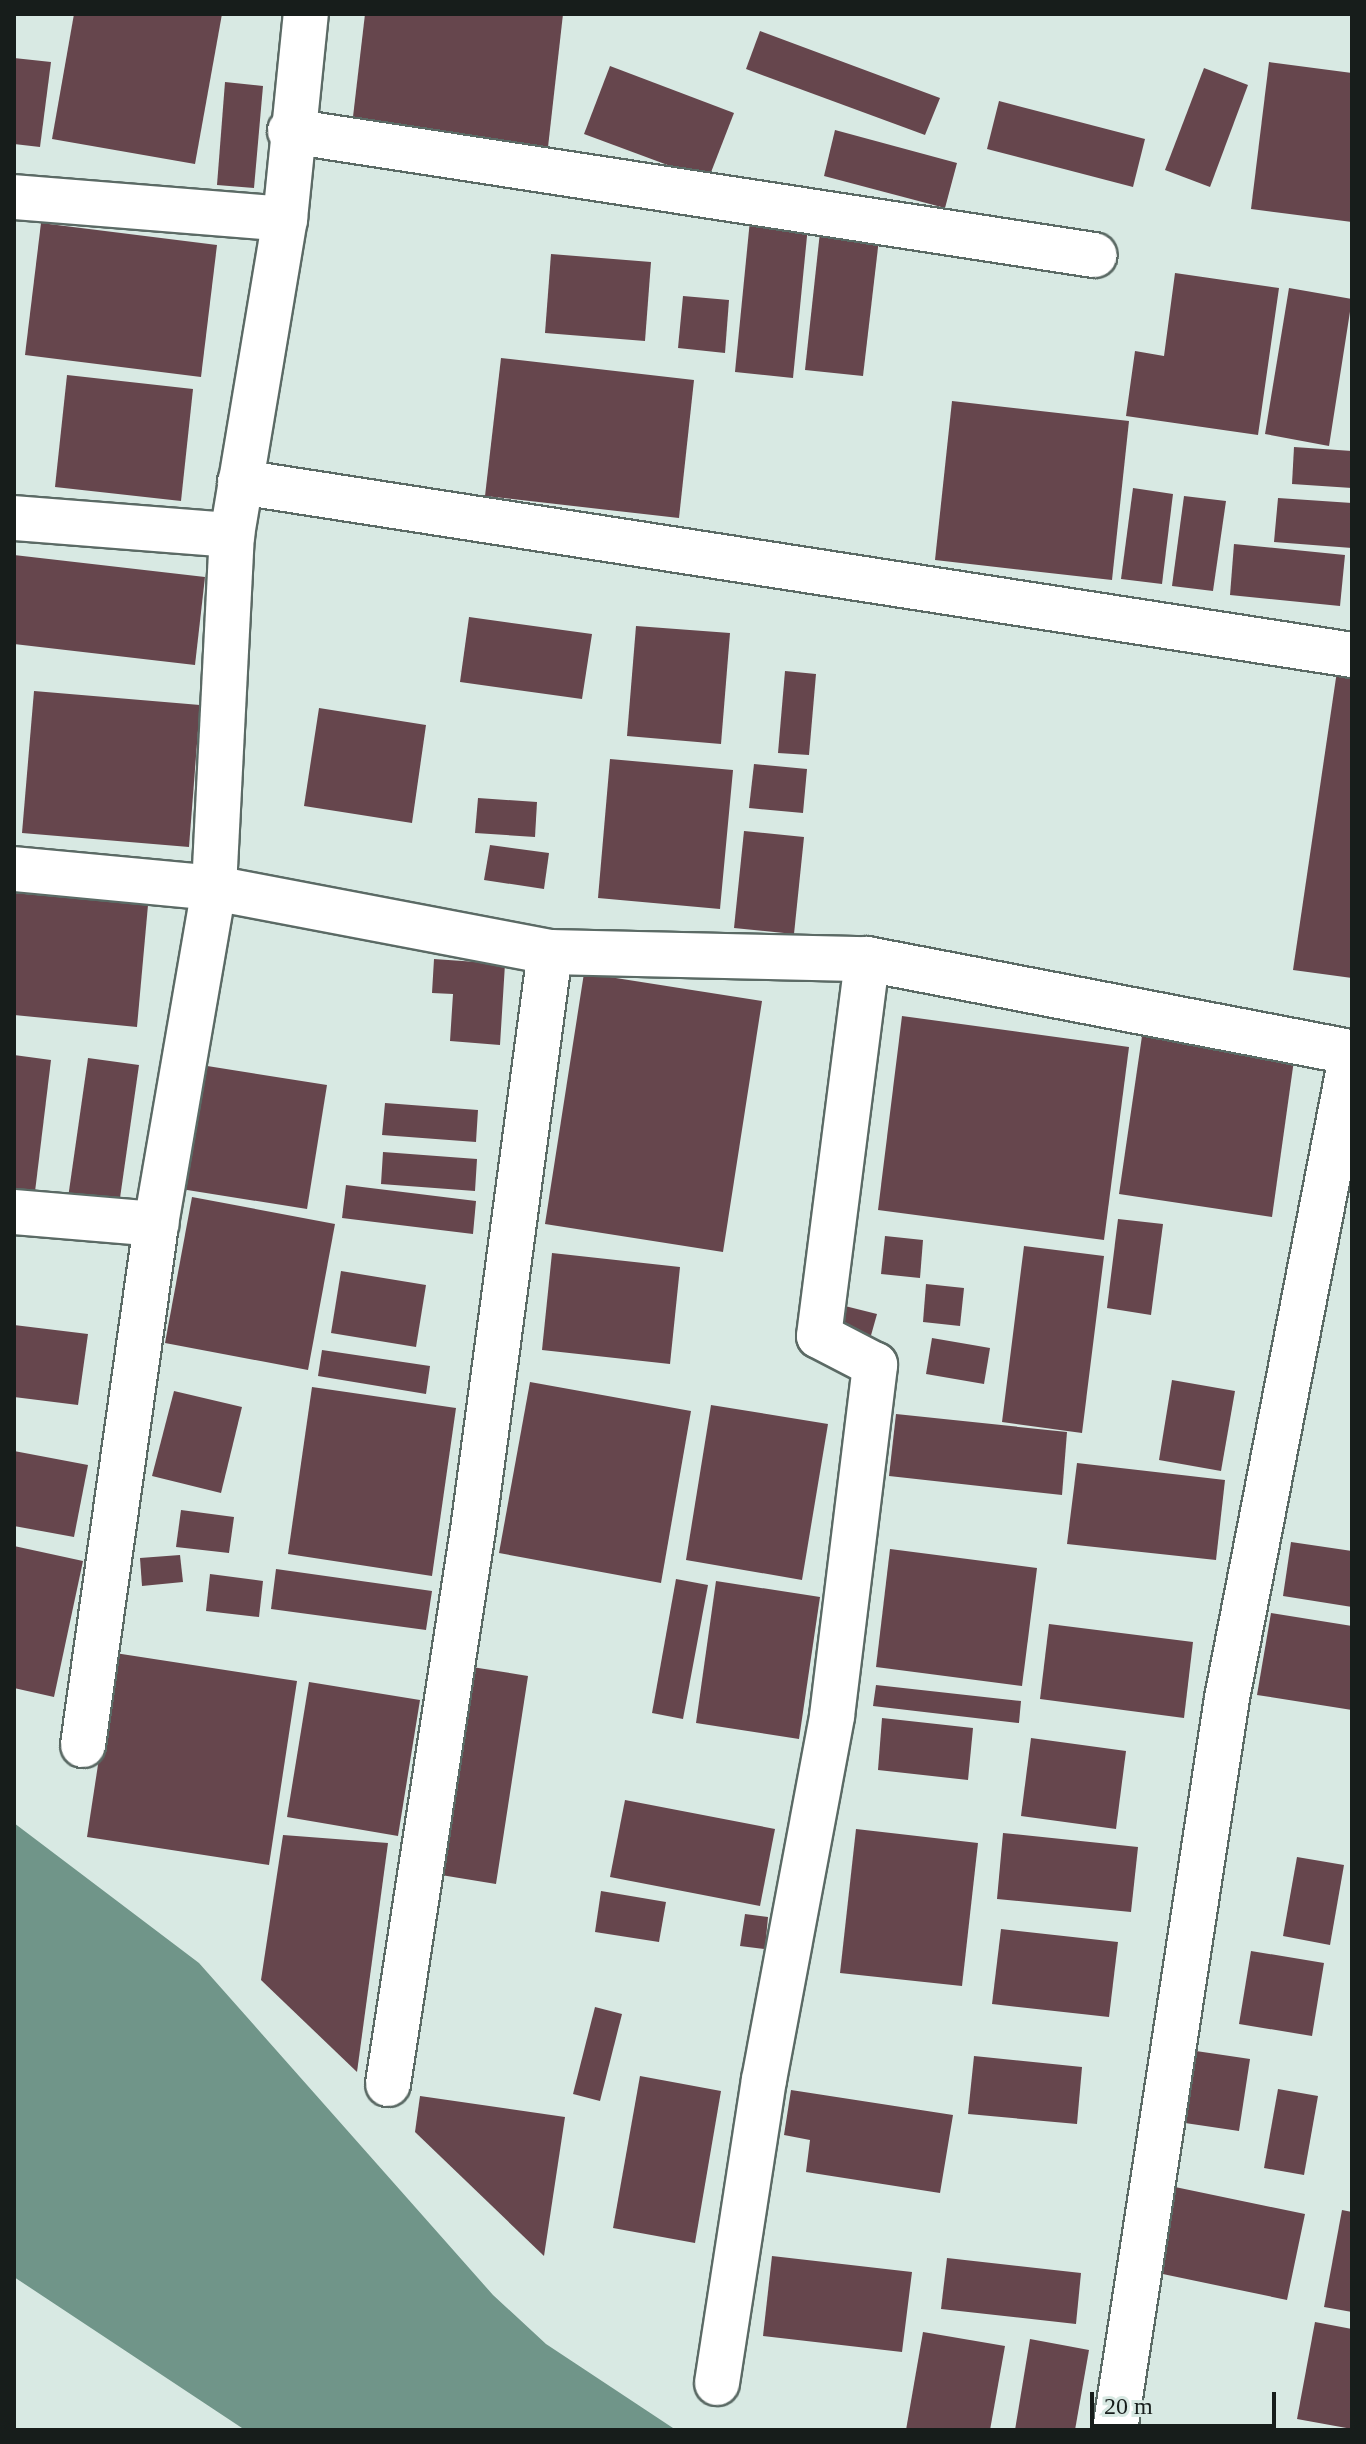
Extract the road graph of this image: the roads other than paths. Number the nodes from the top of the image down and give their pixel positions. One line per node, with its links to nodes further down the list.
1 (306, 14): 2 (street)
2 (290, 131): 4 (street); 5 (street)
3 (14, 197): 4 (street)
4 (285, 219): 6 (street)
5 (1094, 255)
6 (240, 482): 8 (street); 9 (street)
7 (14, 518): 8 (street)
8 (232, 535): 11 (street)
9 (1352, 655)
10 (14, 869): 11 (street)
11 (214, 888): 12 (street); 16 (street)
12 (550, 952): 13 (street); 18 (street)
13 (867, 959): 14 (street); 19 (street)
14 (1352, 1052): 20 (street)
15 (14, 1212): 16 (street)
16 (156, 1224): 17 (street)
17 (83, 1745)
18 (388, 2084)
19 (717, 2383)
20 (1115, 2430)

